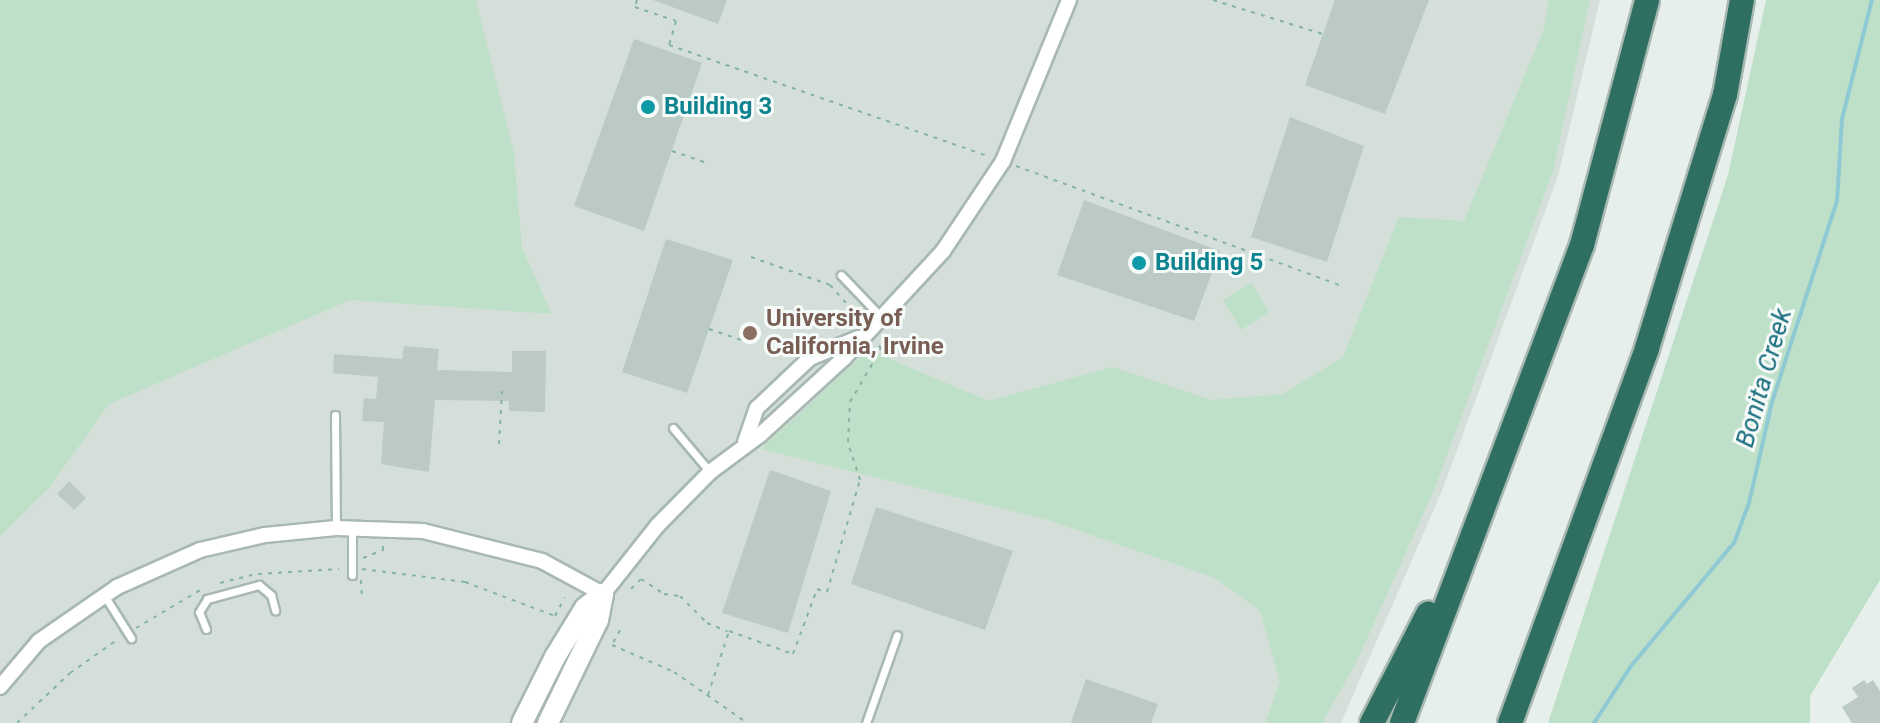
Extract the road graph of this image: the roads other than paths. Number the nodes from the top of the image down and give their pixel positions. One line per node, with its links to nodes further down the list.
1 (1069, 0): 5 (street)
2 (1647, 0): 11 (highway)
3 (1742, 0): 17 (highway)
4 (841, 275): 5 (lane)
5 (881, 317): 6 (street)
6 (863, 333): 9 (street); 9 (street)
7 (335, 415): 12 (lane)
8 (673, 428): 10 (lane)
9 (745, 442): 10 (street)
10 (710, 472): 15 (street)
11 (1477, 519): 26 (highway); 27 (highway)
12 (336, 528): 13 (street); 16 (street)
13 (352, 528): 14 (lane); 15 (street)
14 (352, 575)
15 (603, 594): 23 (street); 24 (street)
16 (104, 595): 21 (lane); 22 (street)
17 (1552, 605): 28 (highway); 29 (highway)
18 (275, 610): 19 (lane)
19 (206, 629)
20 (897, 635): 25 (lane)
21 (131, 638)
22 (0, 687)
23 (522, 723)
24 (548, 723)
25 (866, 723)
26 (1372, 723)
27 (1402, 723)
28 (1510, 723)
29 (1521, 723)

